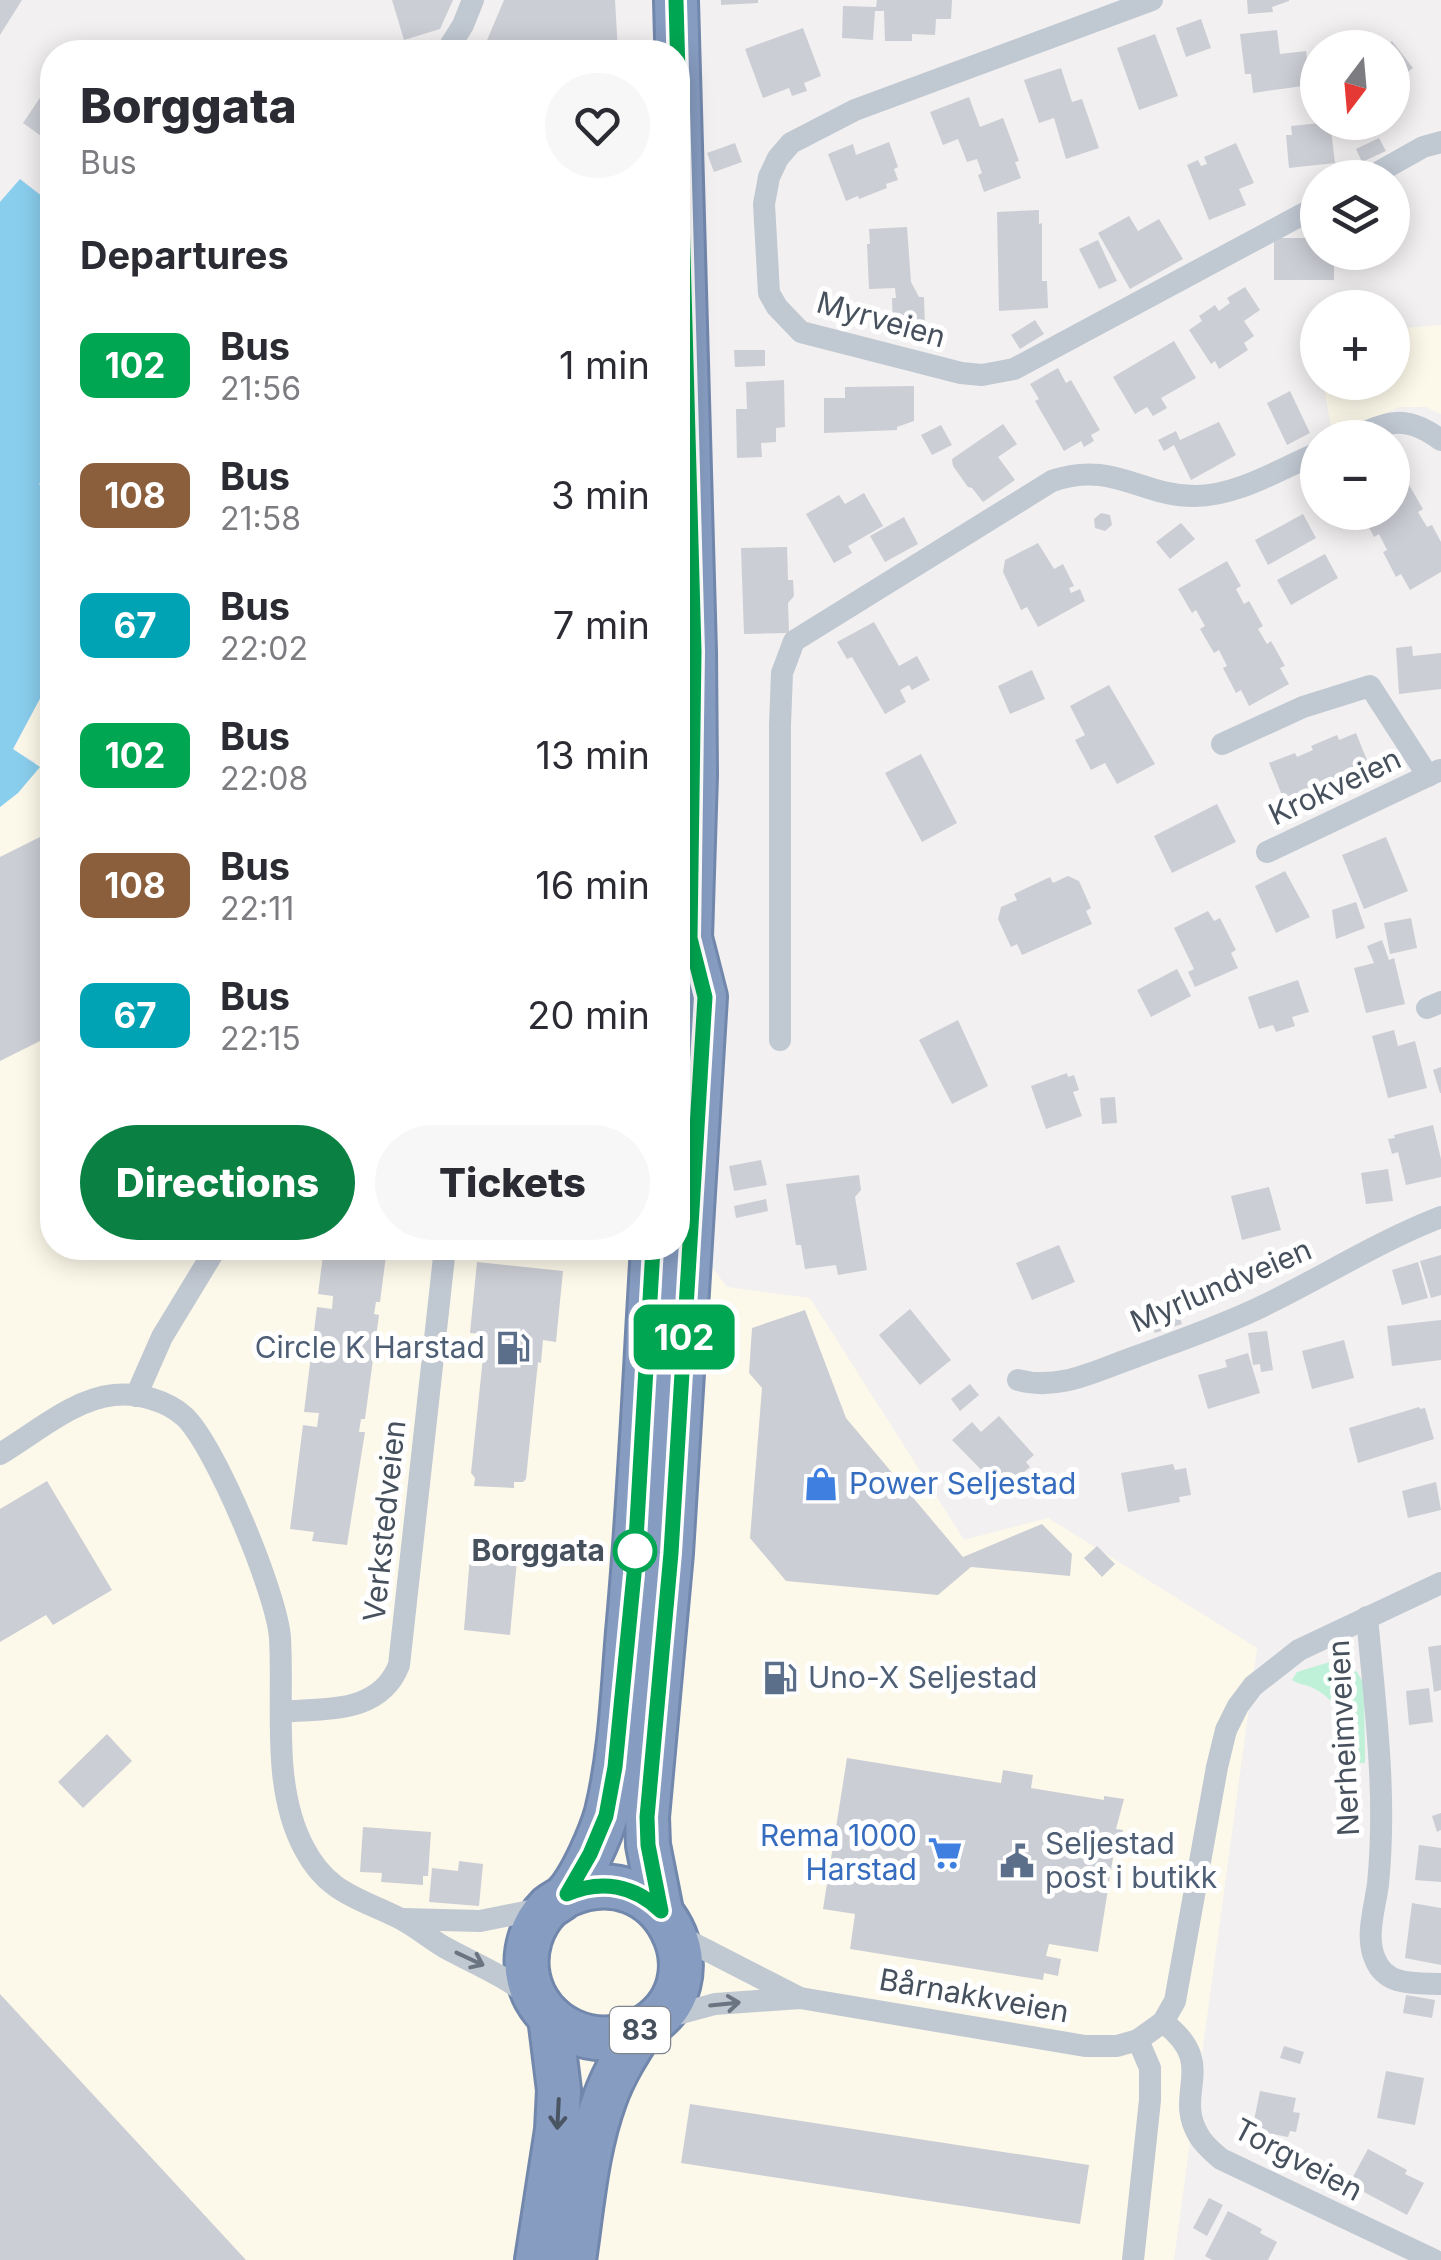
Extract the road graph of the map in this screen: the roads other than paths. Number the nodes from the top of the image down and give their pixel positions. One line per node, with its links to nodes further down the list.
1 (473, 0): 4 (street)
2 (1152, 0): 8 (street, Myrveien)
3 (676, 1): 5 (highway, 83)
4 (454, 40)
5 (677, 40)
6 (1441, 142): 7 (street)
7 (1400, 160)
8 (1300, 216)
9 (1410, 425): 10 (street)
10 (1441, 440)
11 (1300, 460): 18 (street)
12 (690, 507): 15 (highway, 83)
13 (1222, 744): 14 (street, Krokveien)
14 (1435, 772): 16 (street, Krokveien)
15 (690, 773)
16 (1268, 852)
17 (690, 966): 20 (highway, 83)
18 (780, 1040)
19 (1441, 1217): 25 (street, Myrlundveien)
20 (690, 1243)
21 (209, 1260): 26 (street)
22 (444, 1260): 30 (street, Verkstedveien)
23 (652, 1260): 31 (highway)
24 (689, 1260): 33 (highway, 83)
25 (1018, 1380)
26 (136, 1396): 27 (street); 30 (street)
27 (0, 1454)
28 (1441, 1583): 29 (street)
29 (1367, 1617): 34 (street, Nerheimveien); 37 (street)
30 (282, 1712): 32 (street)
31 (558, 1900): 32 (street); 33 (highway); 36 (highway)
32 (400, 1918): 36 (street, one-way to 36)
33 (668, 1922): 35 (street, Bårnakkveien); 38 (highway, 83)
34 (1441, 1984)
35 (800, 1998): 38 (street, Bårnakkveien, one-way to 35); 39 (street, Bårnakkveien)
36 (544, 2009): 38 (highway, 83); 40 (highway, one-way to 40)
37 (1163, 2022): 39 (street, Bårnakkveien); 43 (street, Torgveien)
38 (648, 2025): 41 (highway, 83)
39 (1138, 2040): 42 (street)
40 (537, 2260)
41 (574, 2260)
42 (1133, 2260)
43 (1434, 2260)

